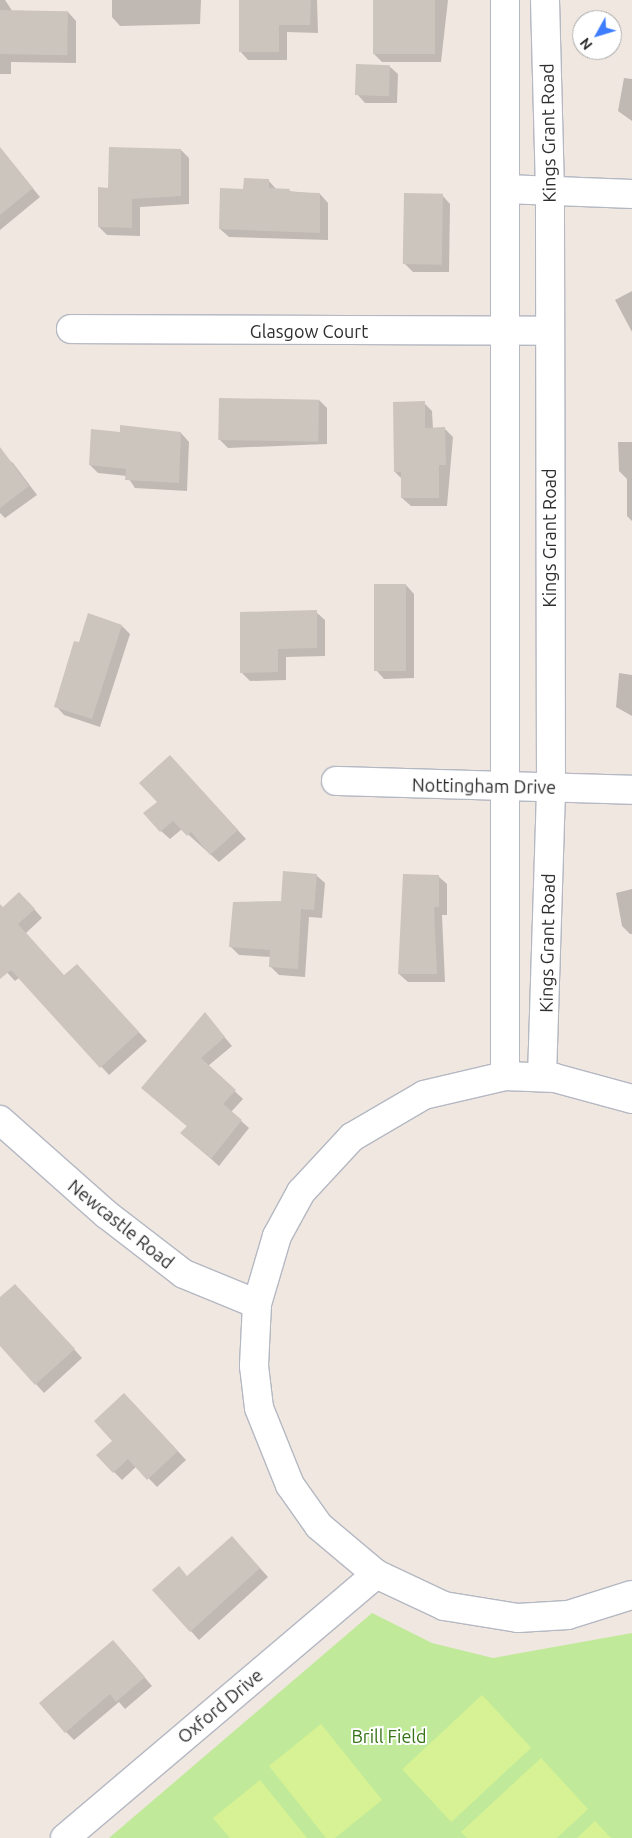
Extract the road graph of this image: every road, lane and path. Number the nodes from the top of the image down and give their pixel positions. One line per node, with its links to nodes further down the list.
1 (505, 0): 3 (street)
2 (545, 0): 4 (street, Kings Grant Road)
3 (506, 189): 4 (street); 8 (street)
4 (550, 191): 5 (street); 7 (street, Kings Grant Road)
5 (632, 194)
6 (71, 329): 8 (street, Glasgow Court)
7 (548, 331): 8 (street, Glasgow Court); 11 (street, Kings Grant Road)
8 (505, 332): 10 (street)
9 (336, 781): 10 (street, Nottingham Drive)
10 (506, 789): 11 (street, Nottingham Drive); 13 (street)
11 (551, 789): 12 (street, Nottingham Drive); 14 (street, Kings Grant Road)
12 (632, 790)
13 (505, 1076): 14 (street); 17 (street)
14 (542, 1077): 15 (street)
15 (632, 1098)
16 (0, 1120): 17 (street, Newcastle Road)
17 (257, 1304): 18 (street)
18 (376, 1574): 19 (street); 20 (street, Oxford Drive)
19 (632, 1595)
20 (64, 1838)

